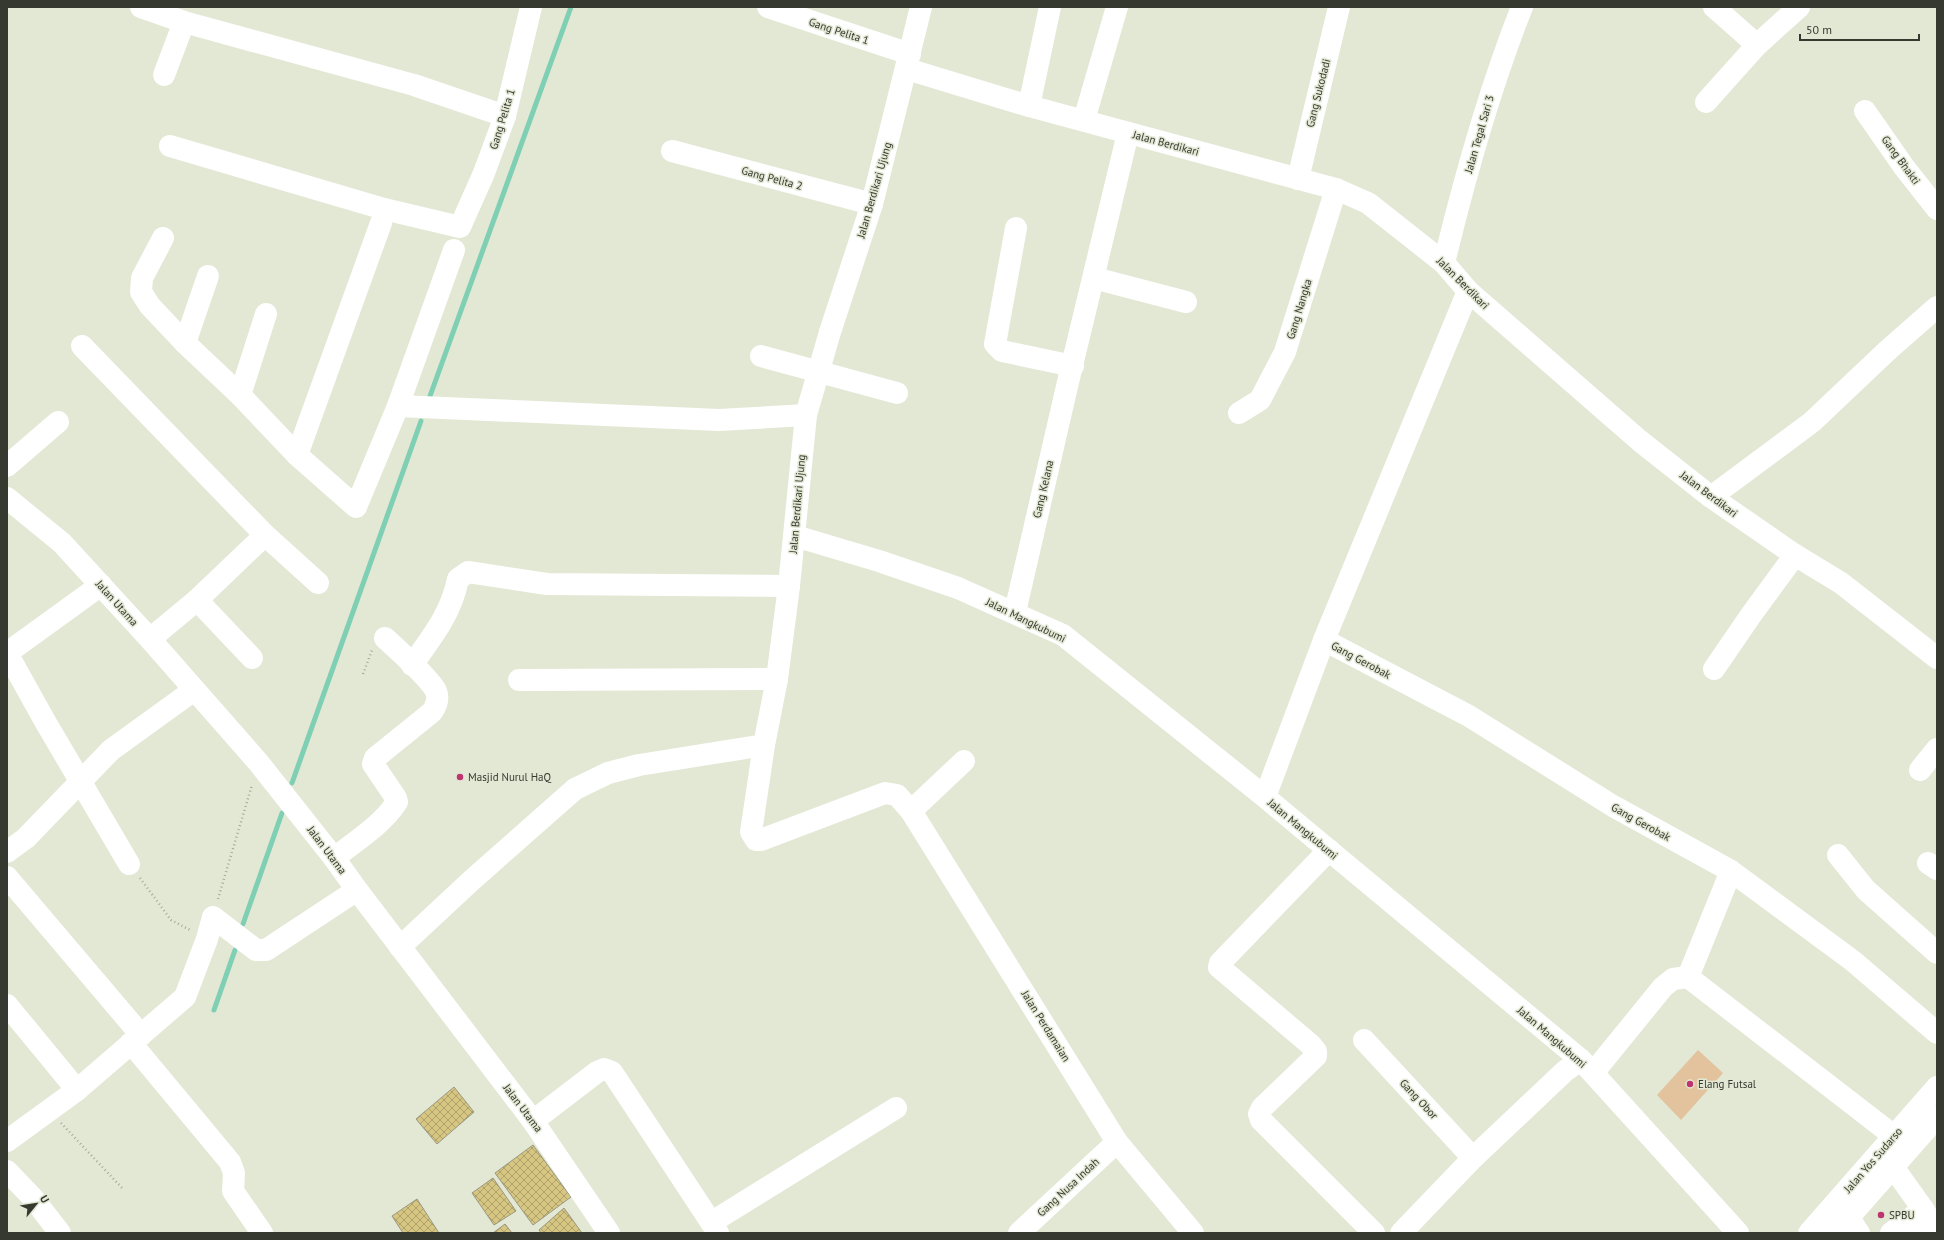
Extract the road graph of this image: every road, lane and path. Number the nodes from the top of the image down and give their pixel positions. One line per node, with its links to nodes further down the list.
1 (141, 7): 11 (street)
2 (531, 7): 18 (street, Gang Pelita 1)
3 (768, 7): 13 (street, Gang Pelita 1)
4 (921, 7): 13 (street, Jalan Berdikari Ujung)
5 (1050, 7): 16 (street)
6 (1117, 7): 19 (street)
7 (1339, 7): 23 (street, Gang Sukodadi)
8 (1522, 7): 31 (street, Jalan Tegal Sari 3)
9 (1714, 7): 12 (street)
10 (1799, 7): 12 (street)
11 (184, 22): 14 (street); 18 (street)
12 (1757, 45): 15 (street)
13 (908, 62): 16 (street, Jalan Berdikari); 25 (street, Jalan Berdikari Ujung)
14 (164, 75)
15 (1706, 102)
16 (1029, 106): 19 (street, Jalan Berdikari)
17 (1865, 110): 26 (street, Gang Bhakti)
18 (505, 116): 21 (street, Gang Pelita 1)
19 (1084, 120): 20 (street, Jalan Berdikari)
20 (1128, 133): 23 (street, Jalan Berdikari); 33 (street, Gang Kelana)
21 (170, 146)
22 (672, 151): 25 (street, Gang Pelita 2)
23 (1298, 179): 24 (street, Jalan Berdikari)
24 (1336, 189): 31 (street, Jalan Berdikari); 46 (street, Gang Nangka)
25 (872, 204): 42 (street, Jalan Berdikari Ujung)
26 (1937, 209)
27 (381, 223): 49 (street)
28 (1016, 228): 41 (street)
29 (162, 238): 38 (street)
30 (454, 250): 45 (street)
31 (1444, 263): 34 (street, Jalan Berdikari)
32 (208, 276): 38 (street)
33 (1094, 278): 35 (street); 41 (street, Gang Kelana)
34 (1468, 291): 51 (street, Jalan Berdikari); 63 (street)
35 (1186, 302)
36 (1937, 307): 51 (street)
37 (266, 314): 44 (street)
38 (185, 343): 44 (street)
39 (82, 346): 53 (street)
40 (761, 356): 42 (street)
41 (1072, 366): 60 (street, Gang Kelana)
42 (818, 371): 43 (street); 47 (street, Jalan Berdikari Ujung)
43 (897, 393)
44 (240, 395): 49 (street)
45 (398, 406): 47 (street); 49 (street)
46 (1239, 413)
47 (806, 415): 54 (street, Jalan Berdikari Ujung)
48 (58, 422): 50 (street)
49 (297, 455)
50 (7, 466)
51 (1711, 497): 55 (street, Jalan Berdikari)
52 (7, 498): 57 (street, Jalan Utama)
53 (265, 535): 56 (street); 59 (street)
54 (795, 536): 58 (street, Jalan Berdikari Ujung); 60 (street, Jalan Mangkubumi)
55 (1795, 555): 66 (street, Jalan Berdikari); 68 (street)
56 (318, 583)
57 (101, 585): 62 (street, Jalan Utama); 64 (street)
58 (789, 586): 67 (street); 70 (street, Jalan Berdikari Ujung)
59 (198, 600): 62 (street); 65 (street)
60 (1015, 612): 79 (street, Jalan Mangkubumi)
61 (385, 638): 67 (street); 69 (path)
62 (150, 640): 72 (street, Jalan Utama)
63 (1324, 640): 79 (street); 86 (street, Gang Gerobak)
64 (7, 653): 78 (street)
65 (252, 658)
66 (1937, 658)
67 (412, 665): 84 (street)
68 (1714, 669)
69 (363, 674)
70 (777, 679): 71 (street); 73 (street, Jalan Berdikari Ujung)
71 (519, 680)
72 (194, 690): 76 (street, Jalan Utama); 78 (street)
73 (764, 745): 80 (street, Jalan Berdikari Ujung); 91 (street)
74 (1937, 748): 77 (street)
75 (964, 760): 80 (street)
76 (258, 762): 84 (street, Jalan Utama); 89 (path)
77 (1920, 770)
78 (80, 781): 82 (street); 85 (street)
79 (1265, 797): 81 (street, Jalan Mangkubumi)
80 (911, 811): 107 (street, Jalan Perdamaian)
81 (1329, 850): 98 (street, Jalan Mangkubumi); 120 (street)
82 (7, 852)
83 (1838, 855): 92 (street)
84 (334, 858): 88 (street, Jalan Utama)
85 (129, 864): 90 (path)
86 (1731, 871): 93 (street); 95 (street, Gang Gerobak)
87 (7, 877): 96 (street)
88 (357, 890): 89 (street); 91 (street, Jalan Utama)
89 (213, 917): 90 (street)
90 (207, 939): 96 (street)
91 (400, 947): 104 (street, Jalan Utama)
92 (1937, 953)
93 (1688, 976): 98 (street); 106 (street)
94 (7, 1005): 100 (street)
95 (1937, 1033)
96 (136, 1039): 100 (street); 116 (street)
97 (1364, 1040): 108 (street, Gang Obor)
98 (1587, 1067): 108 (street); 122 (street, Jalan Mangkubumi)
99 (1937, 1087): 106 (street, Jalan Yos Sudarso)
100 (77, 1090): 102 (street)
101 (896, 1108): 113 (street)
102 (49, 1109): 105 (street); 111 (path)
103 (1937, 1117): 109 (street, Jalan Yos Sudarso)
104 (533, 1121): 113 (street); 117 (street, Jalan Utama)
105 (10, 1133)
106 (1894, 1136): 123 (street, Jalan Yos Sudarso)
107 (1117, 1142): 118 (street, Gang Nusa Indah); 119 (street, Jalan Perdamaian)
108 (1474, 1158): 121 (street)
109 (1893, 1167): 112 (street); 114 (street, Jalan Yos Sudarso)
110 (7, 1171): 115 (street)
111 (123, 1189)
112 (1928, 1223): 124 (street)
113 (715, 1227)
114 (1848, 1228)
115 (60, 1233)
116 (262, 1233)
117 (610, 1233)
118 (1019, 1233)
119 (1193, 1233)
120 (1374, 1233)
121 (1401, 1233)
122 (1738, 1233)
123 (1809, 1233)
124 (1891, 1233)

